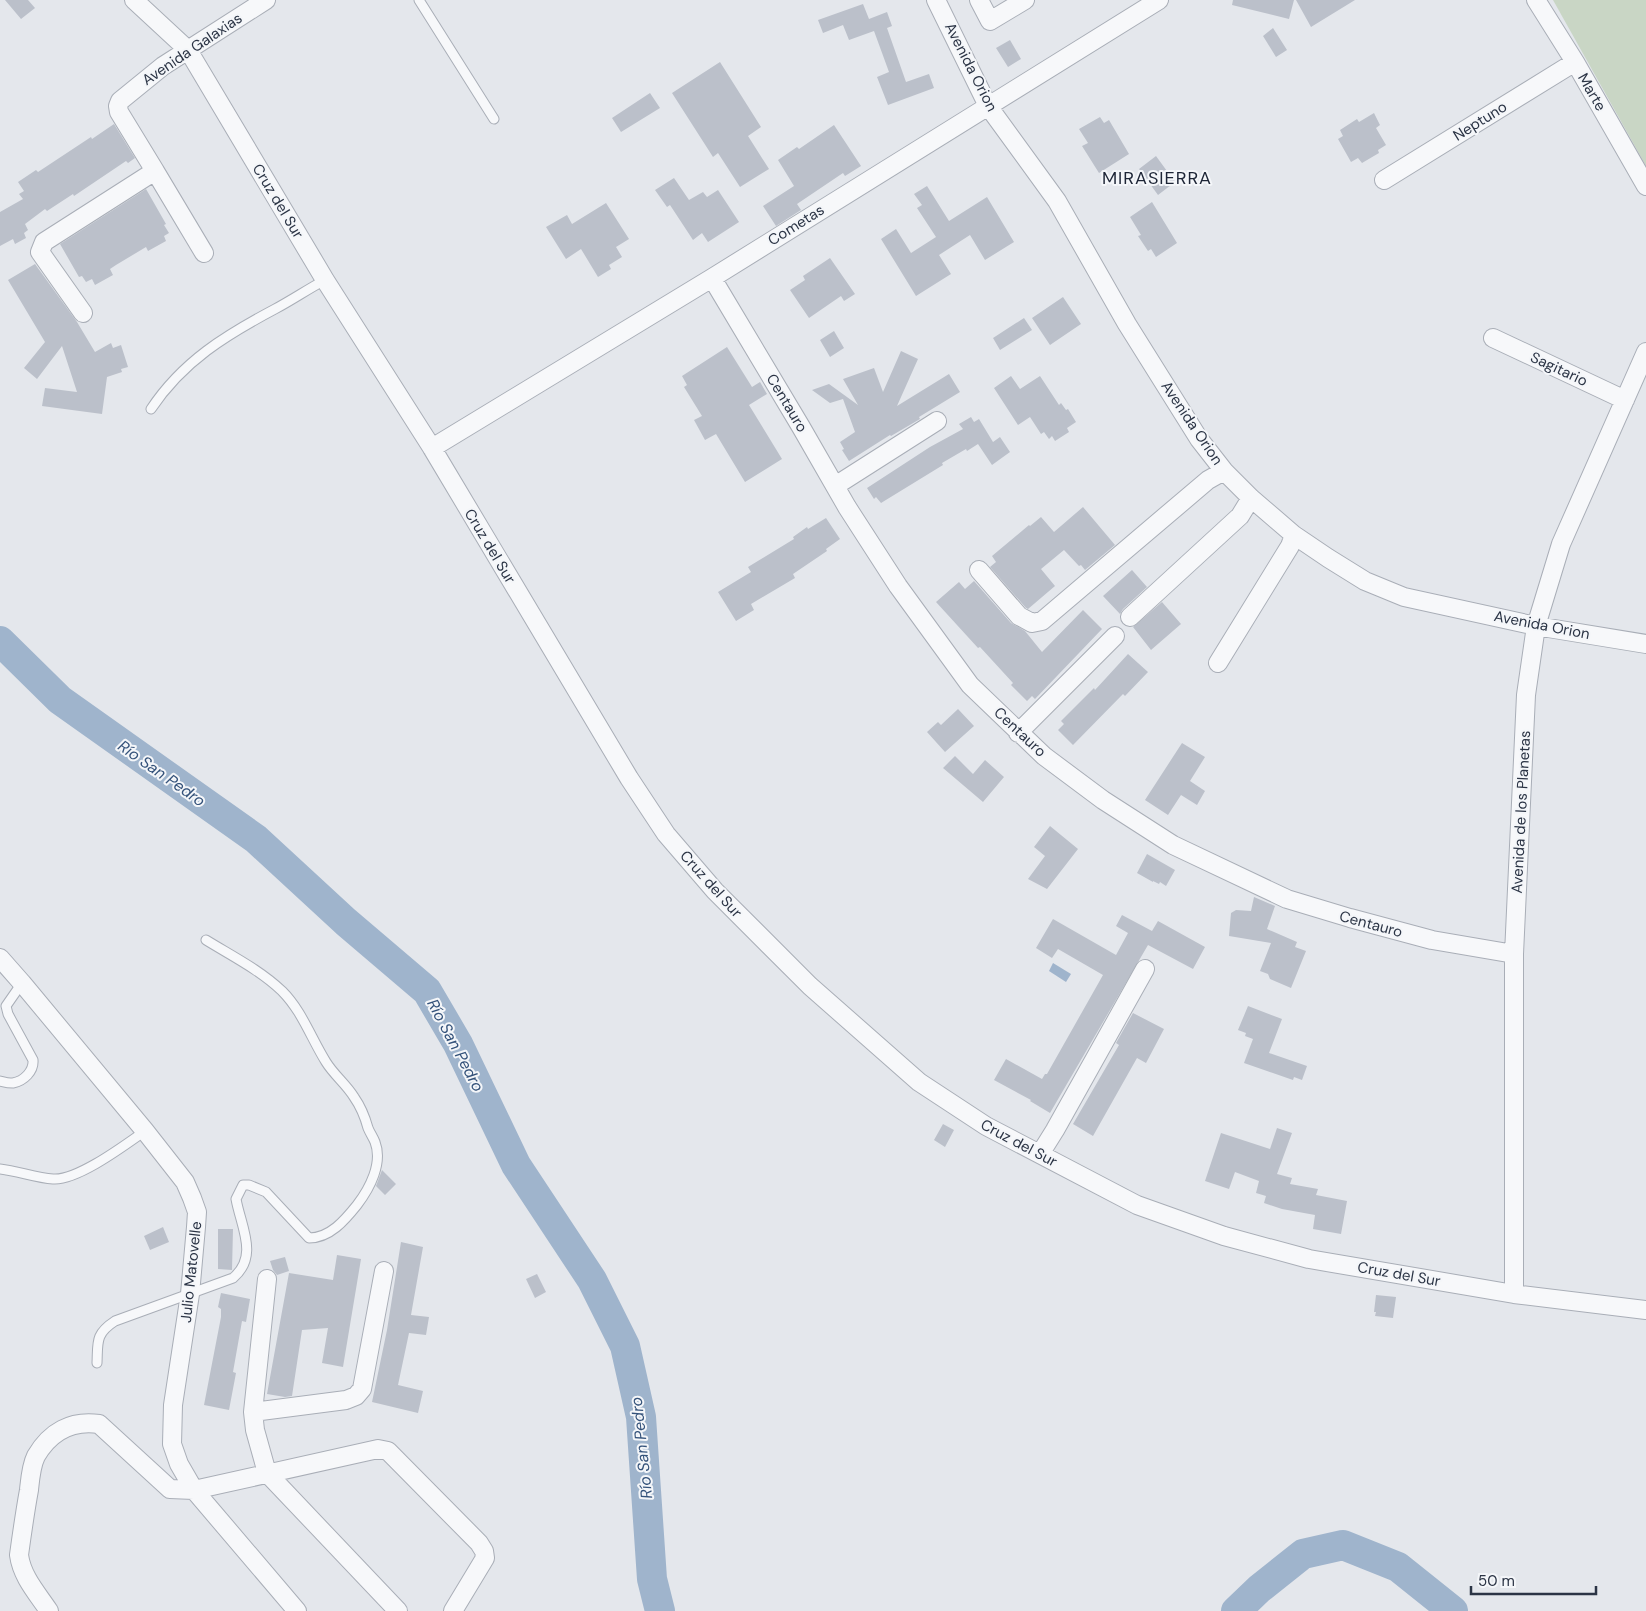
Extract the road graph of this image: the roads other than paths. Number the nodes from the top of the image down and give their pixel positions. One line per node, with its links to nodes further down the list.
1 (134, 0): 9 (street, Cruz del Sur)
2 (266, 0): 9 (street, Avenida Galaxias)
3 (419, 0): 12 (lane)
4 (936, 0): 11 (street, Avenida Orion)
5 (979, 0): 6 (street)
6 (1025, 0)
7 (1159, 0): 11 (street, Cometas)
8 (1536, 0): 10 (street, Marte)
9 (188, 50): 13 (street, Avenida Galaxias); 18 (street, Cruz del Sur)
10 (1575, 62): 14 (street, Neptuno); 15 (street, Marte)
11 (988, 106): 17 (street, Cometas); 26 (street, Avenida Orion)
12 (494, 119)
13 (155, 170): 16 (street); 19 (street)
14 (1384, 180)
15 (1646, 186)
16 (204, 253)
17 (712, 278): 25 (street, Cometas); 27 (street, Centauro)
18 (325, 280): 23 (lane); 25 (street, Cruz del Sur)
19 (83, 313)
20 (1493, 338): 22 (street, Sagitario)
21 (1646, 352): 22 (street, Avenida de los Planetas)
22 (1625, 400): 32 (street, Avenida de los Planetas)
23 (151, 409)
24 (937, 422): 27 (street)
25 (432, 448): 44 (street, Cruz del Sur)
26 (1224, 471): 28 (street, Avenida Orion); 30 (street)
27 (835, 486): 36 (street, Centauro)
28 (1251, 498): 29 (street, Avenida Orion); 31 (street)
29 (1294, 535): 32 (street, Avenida Orion); 35 (street)
30 (979, 570)
31 (1130, 617)
32 (1536, 626): 34 (street, Avenida Orion); 38 (street, Avenida de los Planetas)
33 (1115, 636): 36 (street)
34 (1646, 644)
35 (1218, 663)
36 (1018, 732): 38 (street, Centauro)
37 (206, 940): 48 (lane)
38 (1514, 954): 49 (street, Avenida de los Planetas)
39 (0, 958): 41 (street, Julio Matovelle)
40 (1145, 969): 44 (street)
41 (22, 983): 42 (lane); 43 (street, Julio Matovelle)
42 (0, 1081)
43 (145, 1131): 45 (lane); 48 (street, Julio Matovelle)
44 (1040, 1154): 49 (street, Cruz del Sur)
45 (0, 1169)
46 (384, 1272): 52 (street)
47 (267, 1279): 52 (street)
48 (190, 1294): 51 (lane); 54 (street, Julio Matovelle)
49 (1514, 1294): 50 (street, Cruz del Sur)
50 (1646, 1310)
51 (97, 1363)
52 (253, 1412): 53 (street)
53 (267, 1473): 54 (street); 57 (street); 58 (street)
54 (194, 1490): 55 (street); 56 (street, Julio Matovelle)
55 (49, 1611)
56 (297, 1611)
57 (398, 1611)
58 (453, 1611)

